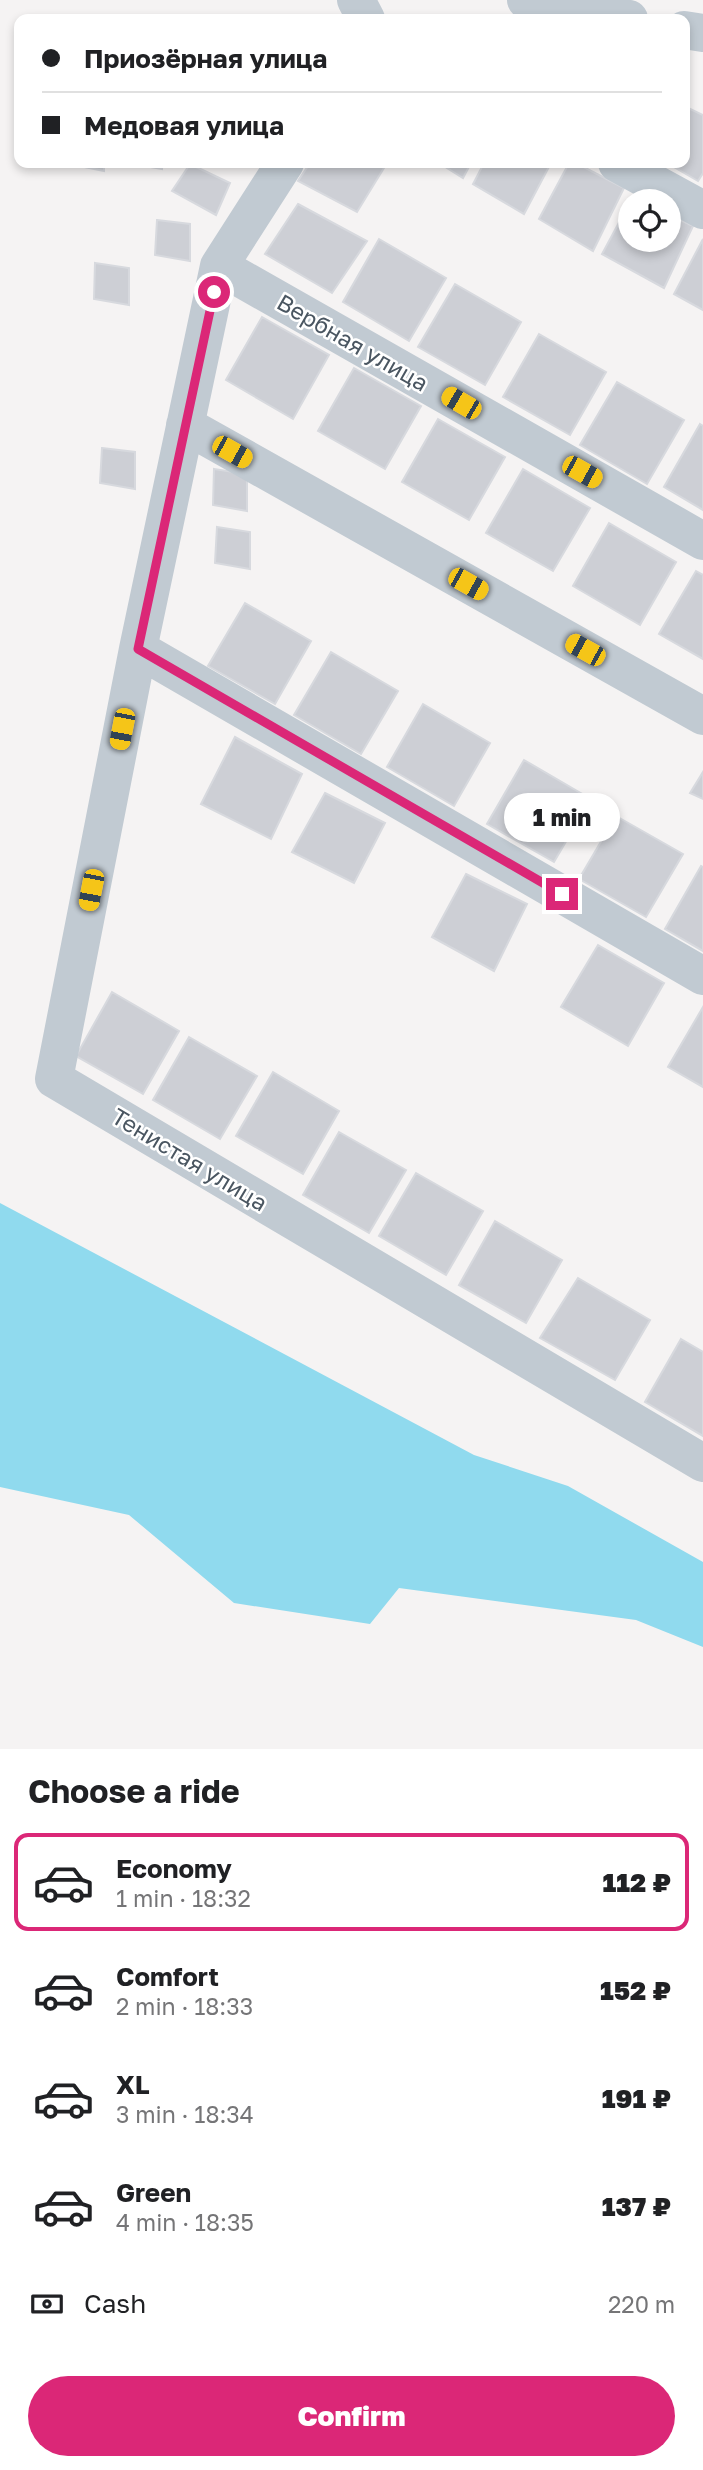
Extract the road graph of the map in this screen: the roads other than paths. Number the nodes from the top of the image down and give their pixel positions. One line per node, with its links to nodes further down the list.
1 (526, 0): 2 (street)
2 (602, 14)
3 (282, 168): 6 (street)
4 (626, 168): 5 (street)
5 (703, 210)
6 (219, 266): 7 (street); 8 (street, Вербная улица)
7 (185, 425): 9 (street); 10 (street)
8 (703, 541)
9 (138, 649): 11 (street); 12 (street, Тенистая улица)
10 (703, 716)
11 (703, 976)
12 (703, 1463)

